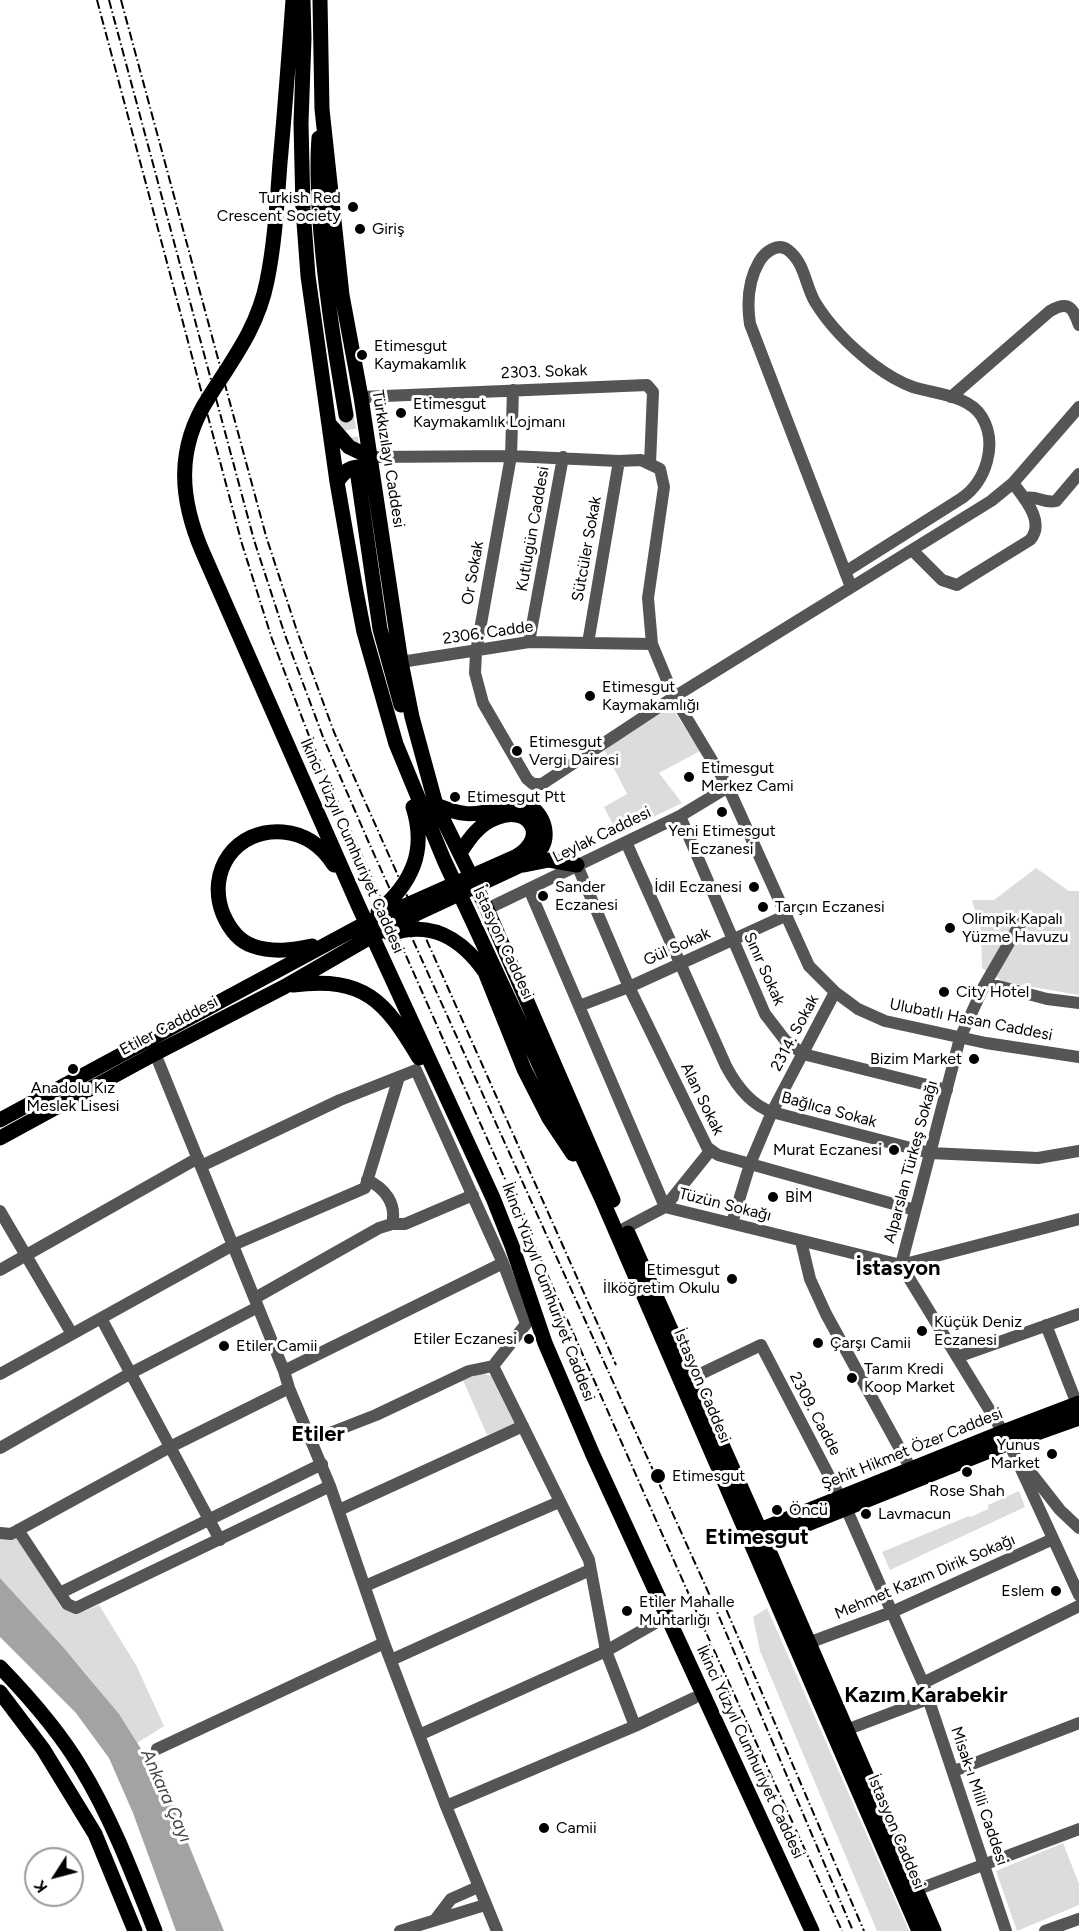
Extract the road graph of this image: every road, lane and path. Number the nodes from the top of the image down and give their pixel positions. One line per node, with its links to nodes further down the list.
1 (293, 0): 41 (main road, İkinci Yüzyıl Cumhuriyet Caddesi)
2 (303, 0): 12 (main road)
3 (320, 0): 4 (main road, Türkkızılayı Caddesi)
4 (322, 109): 7 (main road, Türkkızılayı Caddesi); 10 (main road)
5 (1079, 325): 8 (street)
6 (513, 390): 7 (street, 2303. Sokak); 13 (street, Or Sokak); 17 (street, 2303. Sokak)
7 (360, 397): 11 (main road, Türkkızılayı Caddesi)
8 (951, 397): 24 (street); 24 (street)
9 (1079, 407): 21 (street)
10 (346, 415)
11 (363, 417): 12 (main road); 14 (main road, Türkkızılayı Caddesi)
12 (329, 424): 14 (main road); 20 (main road)
13 (511, 456): 14 (street); 15 (street); 30 (street, Or Sokak)
14 (370, 457): 19 (main road, Türkkızılayı Caddesi)
15 (563, 457): 16 (street); 27 (street, Kutlugün Caddesi)
16 (619, 461): 17 (street); 28 (street, Sütcüler Sokak)
17 (650, 464): 29 (street, Ulubatlı Hasan Caddesi)
18 (1079, 474): 22 (street)
19 (364, 475): 20 (main road); 31 (main road, Türkkızılayı Caddesi); 34 (main road)
20 (337, 483): 26 (main road)
21 (1013, 483): 22 (street); 23 (street)
22 (1025, 498): 23 (street)
23 (912, 550): 25 (street)
24 (845, 572): 25 (street)
25 (851, 587): 32 (street)
26 (364, 632): 45 (main road); 74 (main road, İstasyon Caddesi)
27 (529, 642): 28 (street, 2306. Cadde); 30 (street, 2306. Cadde)
28 (588, 643): 29 (street, 2306. Cadde)
29 (651, 644): 32 (street, Ulubatlı Hasan Caddesi)
30 (476, 652): 31 (street, 2306. Cadde); 32 (street, Or Sokak)
31 (401, 662): 34 (main road, Türkkızılayı Caddesi)
32 (674, 697): 33 (street, Ulubatlı Hasan Caddesi)
33 (728, 787): 35 (street, Leylak Caddesi); 43 (street, Ulubatlı Hasan Caddesi)
34 (436, 805): 37 (main road, Türkkızılayı Caddesi); 38 (main road)
35 (680, 816): 36 (street, Leylak Caddesi); 46 (street, Sınır Sokak)
36 (626, 842): 39 (street, Leylak Caddesi); 49 (street, Bağlıca Sokak)
37 (460, 853): 38 (main road); 42 (main road, Türkkızılayı Caddesi)
38 (519, 860): 39 (main road); 45 (main road); 48 (main road)
39 (577, 865): 40 (street, Leylak Caddesi); 52 (street, Alan Sokak)
40 (529, 889): 42 (street, Leylak Caddesi); 55 (street, Tüzün Sokağı)
41 (358, 904): 47 (main road); 63 (main road, İkinci Yüzyıl Cumhuriyet Caddesi)
42 (487, 909): 81 (main road, İstasyon Caddesi)
43 (787, 915): 46 (street, Gül Sokak); 53 (street, Ulubatlı Hasan Caddesi)
44 (1024, 917): 50 (street, Alparslan Türkeş Sokağı)
45 (364, 924): 47 (main road)
46 (733, 940): 49 (street, Gül Sokak); 59 (street, Sınır Sokak)
47 (327, 944): 57 (main road)
48 (355, 947): 51 (main road, Etiler Cadddesi); 74 (main road)
49 (680, 964): 52 (street, Gül Sokak); 64 (street, Bağlıca Sokak)
50 (984, 986): 54 (street); 56 (street, Alparslan Türkeş Sokağı)
51 (284, 987): 58 (main road, Etiler Cadddesi); 63 (main road)
52 (629, 987): 55 (street, Gül Sokak); 67 (street, Alan Sokak)
53 (835, 993): 56 (street, Ulubatlı Hasan Caddesi); 59 (street, 2314. Sokak)
54 (1079, 1003)
55 (579, 1006): 75 (street, Tüzün Sokağı)
56 (960, 1038): 60 (street, Ulubatlı Hasan Caddesi); 62 (street, Alparslan Türkeş Sokağı)
57 (148, 1039): 58 (street); 65 (main road)
58 (156, 1053): 66 (main road, Etiler Cadddesi); 70 (street)
59 (803, 1054): 62 (street, Sınır Sokak); 64 (street, 2314. Sokak)
60 (1079, 1058)
61 (399, 1077): 70 (street); 72 (street); 73 (street)
62 (947, 1090): 69 (street, Alparslan Türkeş Sokağı)
63 (447, 1099): 154 (main road, İkinci Yüzyıl Cumhuriyet Caddesi)
64 (772, 1112): 69 (street, Bağlıca Sokak); 71 (street, 2314. Sokak)
65 (0, 1120)
66 (0, 1138)
67 (711, 1151): 71 (street, Alan Sokak); 75 (street)
68 (1079, 1151): 69 (street, Bağlıca Sokak)
69 (930, 1153): 76 (street, Alparslan Türkeş Sokağı)
70 (199, 1162): 83 (street); 84 (street)
71 (750, 1164): 76 (street, Alan Sokak); 79 (street, 2314. Sokak)
72 (367, 1180): 80 (street); 83 (street)
73 (473, 1195): 80 (street); 85 (street)
74 (601, 1197): 116 (main road, İstasyon Caddesi)
75 (665, 1208): 79 (street, Tüzün Sokağı); 81 (street)
76 (915, 1210): 86 (street, Alparslan Türkeş Sokağı)
77 (0, 1211): 84 (street)
78 (1079, 1219): 86 (street, Tüzün Sokağı)
79 (732, 1223): 82 (street, Tüzün Sokağı)
80 (392, 1224): 88 (street)
81 (625, 1228): 98 (main road, İstasyon Caddesi)
82 (801, 1240): 86 (street, Tüzün Sokağı); 107 (street)
83 (233, 1245): 88 (street); 90 (street)
84 (26, 1255): 87 (street); 92 (street)
85 (503, 1263): 94 (street); 95 (street)
86 (901, 1265): 93 (street, Alparslan Türkeş Sokağı)
87 (0, 1270)
88 (256, 1303): 95 (street); 96 (street)
89 (1079, 1314): 91 (street)
90 (101, 1318): 92 (street); 96 (street)
91 (1046, 1325): 93 (street); 100 (street)
92 (72, 1334): 97 (street)
93 (957, 1357): 102 (street, Alparslan Türkeş Sokağı)
94 (493, 1366): 101 (street); 103 (street)
95 (284, 1371): 99 (street)
96 (131, 1373): 104 (street); 105 (street)
97 (0, 1374)
98 (692, 1378): 110 (street, 2309. Cadde); 116 (main road, İstasyon Caddesi)
99 (288, 1388): 103 (street); 105 (street)
100 (1078, 1408): 102 (main road, Şehit Hikmet Özer Caddesi)
101 (523, 1426): 109 (street); 111 (street)
102 (1006, 1438): 107 (main road, Şehit Hikmet Özer Caddesi); 110 (main road, Şehit Hikmet Özer Caddesi); 113 (street); 117 (street)
103 (312, 1440): 106 (street)
104 (1, 1445)
105 (170, 1447): 112 (street); 114 (street)
106 (322, 1464): 108 (street); 112 (street)
107 (911, 1469): 110 (main road, Şehit Hikmet Özer Caddesi)
108 (330, 1486): 111 (street); 118 (street)
109 (559, 1502): 119 (street); 120 (street)
110 (843, 1503): 116 (main road, Şehit Hikmet Özer Caddesi); 124 (street, Misak-ı Milli Caddesi)
111 (339, 1510): 120 (street)
112 (209, 1520): 118 (street); 121 (street)
113 (1079, 1528)
114 (18, 1530): 115 (street); 121 (street)
115 (0, 1533)
116 (756, 1538): 127 (main road, İstasyon Caddesi); 155 (main road, İstasyon Caddesi)
117 (1053, 1539): 122 (street); 124 (street, Mehmet Kazım Dirik Sokağı)
118 (220, 1540): 121 (street)
119 (591, 1570): 128 (street); 129 (street)
120 (365, 1586): 126 (street)
121 (60, 1593)
122 (1079, 1595)
123 (1079, 1606): 131 (street)
124 (892, 1612): 127 (street, Mehmet Kazım Dirik Sokağı); 131 (street, Misak-ı Milli Caddesi)
125 (657, 1622): 128 (street)
126 (384, 1643): 129 (street); 139 (street)
127 (808, 1643): 137 (main road, İstasyon Caddesi)
128 (606, 1651): 136 (street); 138 (street)
129 (391, 1660): 138 (street)
130 (0, 1667): 151 (main road)
131 (923, 1683): 134 (street, Misak-ı Milli Caddesi)
132 (0, 1692): 150 (main road)
133 (694, 1698): 136 (street)
134 (928, 1699): 137 (street); 140 (street, Misak-ı Milli Caddesi)
135 (1079, 1723): 140 (street)
136 (635, 1726): 141 (street)
137 (846, 1730): 145 (main road, İstasyon Caddesi)
138 (419, 1735): 141 (street)
139 (157, 1749)
140 (954, 1771): 143 (street, Misak-ı Milli Caddesi)
141 (446, 1806): 144 (street)
142 (1079, 1829): 143 (street)
143 (984, 1865): 145 (street); 157 (street, Misak-ı Milli Caddesi)
144 (478, 1887): 146 (street); 148 (street)
145 (916, 1890): 156 (main road, İstasyon Caddesi)
146 (485, 1905): 148 (street); 153 (street)
147 (1079, 1919): 149 (street)
148 (435, 1920): 152 (street)
149 (1060, 1929): 158 (street)
150 (135, 1931)
151 (155, 1931)
152 (400, 1931)
153 (497, 1931)
154 (812, 1931)
155 (919, 1931)
156 (934, 1931)
157 (1006, 1931)
158 (1045, 1931)

